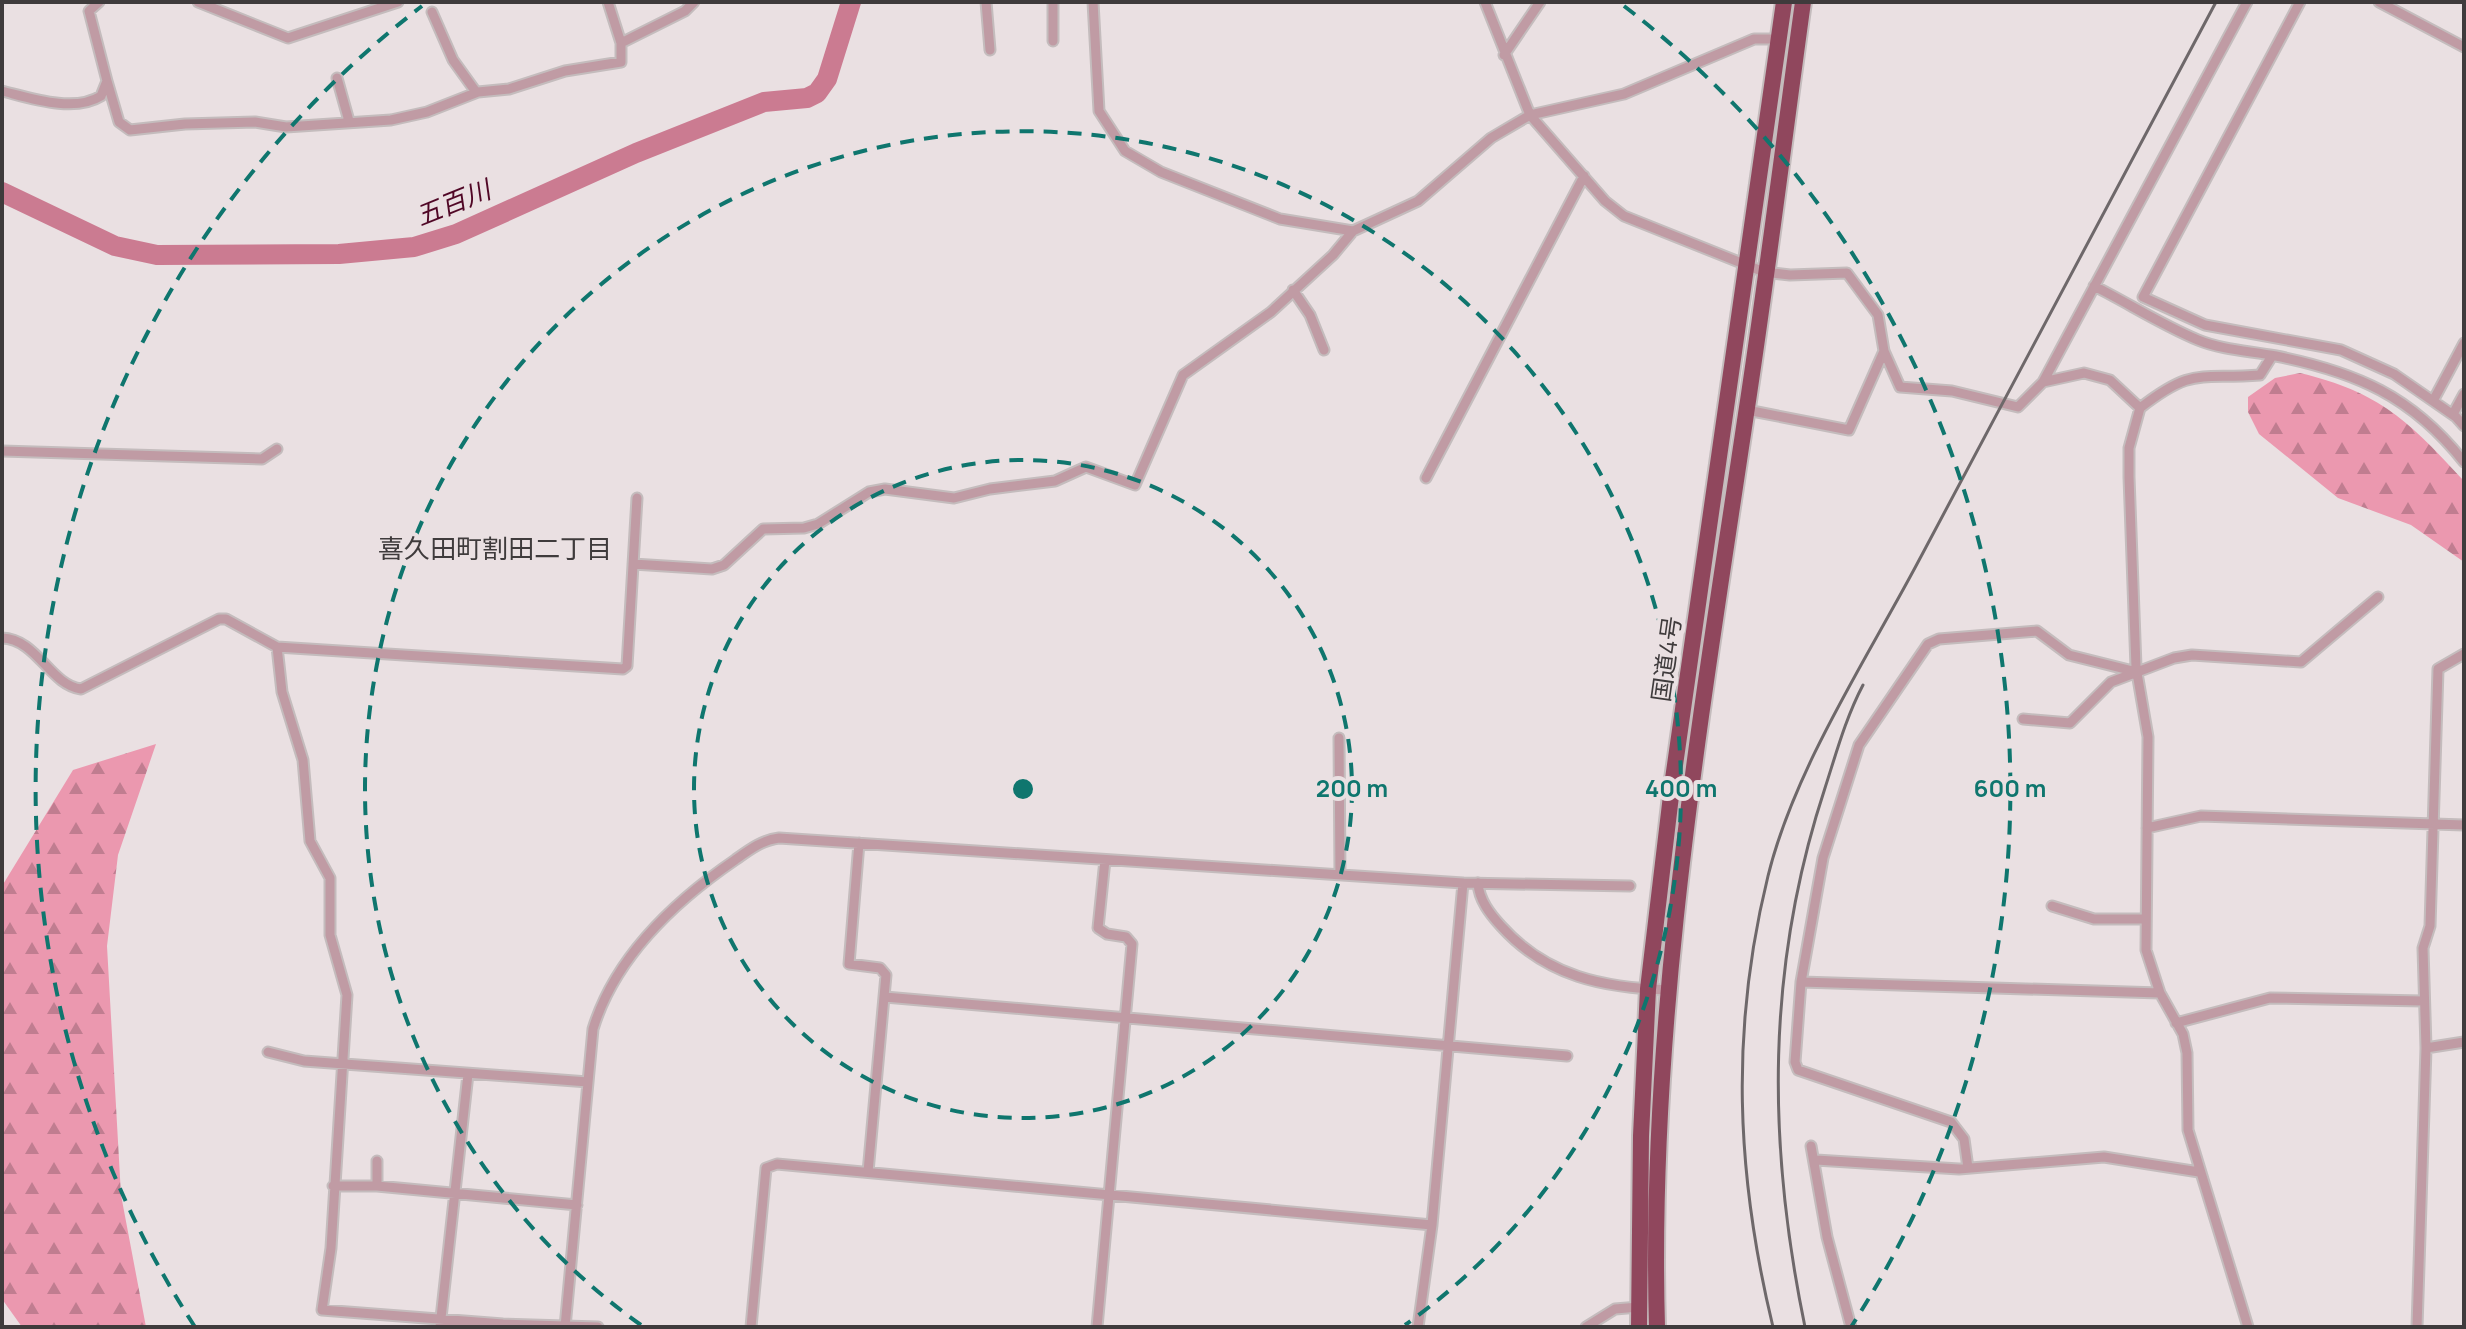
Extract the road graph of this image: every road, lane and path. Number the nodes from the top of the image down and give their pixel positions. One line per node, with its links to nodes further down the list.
1 (99, 2): 24 (street)
2 (198, 2): 3 (street)
3 (398, 2)
4 (608, 2): 19 (street)
5 (694, 2): 19 (street)
6 (986, 2): 21 (street)
7 (1053, 2): 18 (street)
8 (1093, 2): 30 (street)
9 (1485, 2): 22 (street)
10 (1540, 2): 22 (street)
11 (1784, 2): 17 (highway, 国道4号)
12 (1803, 2): 32 (highway, 国道4号)
13 (2247, 2): 33 (street)
14 (2300, 2): 35 (street)
15 (2379, 2): 20 (street)
16 (432, 12): 26 (street)
17 (1779, 39): 27 (street); 31 (highway, 国道4号)
18 (1053, 41)
19 (621, 43): 26 (street)
20 (2464, 47)
21 (990, 50)
22 (1504, 55): 27 (street)
23 (337, 78): 28 (street)
24 (107, 81): 25 (street); 28 (street)
25 (2, 91)
26 (476, 92): 28 (street)
27 (1530, 115): 29 (street); 30 (street)
28 (349, 121)
29 (1584, 176): 31 (street); 51 (street)
30 (1353, 231): 34 (street)
31 (1747, 266): 32 (street); 73 (highway, 国道4号)
32 (1764, 272): 39 (street); 45 (highway, 国道4号)
33 (2094, 286): 36 (street); 41 (street)
34 (1293, 290): 38 (street); 53 (street)
35 (2143, 297): 36 (street); 43 (street)
36 (2137, 308): 40 (street)
37 (2464, 343): 43 (street)
38 (1324, 350)
39 (1884, 351): 41 (street); 45 (street)
40 (2272, 356): 44 (street); 50 (street)
41 (2043, 382): 44 (street)
42 (2464, 394): 46 (street)
43 (2433, 401): 46 (street)
44 (2140, 408): 58 (street)
45 (1747, 410): 74 (highway, 国道4号)
46 (2453, 414): 47 (street)
47 (2463, 424)
48 (277, 449): 49 (street)
49 (2, 451)
50 (2464, 462)
51 (1426, 478)
52 (637, 498): 53 (street)
53 (633, 564): 56 (street)
54 (2378, 597): 58 (street)
55 (2, 638): 56 (street)
56 (277, 647): 85 (street)
57 (2464, 654): 61 (street)
58 (2137, 672): 59 (street); 63 (street); 72 (street)
59 (2023, 719)
60 (1339, 738): 66 (street)
61 (2433, 824): 62 (street); 63 (street); 77 (street)
62 (2464, 825)
63 (2147, 828): 71 (street)
64 (859, 843): 65 (street); 76 (street); 87 (street)
65 (1105, 860): 66 (street); 78 (street)
66 (1340, 874): 67 (street)
67 (1463, 883): 68 (street); 81 (street)
68 (1478, 883): 69 (street); 73 (street)
69 (1630, 886)
70 (2052, 906): 71 (street)
71 (2145, 919): 75 (street)
72 (1801, 982): 75 (street); 91 (street)
73 (1648, 989): 74 (street); 100 (highway, 国道4号)
74 (1670, 990): 109 (highway, 国道4号)
75 (2160, 993): 79 (street)
76 (885, 997): 78 (street); 92 (street)
77 (2423, 1001): 79 (street); 82 (street)
78 (1125, 1019): 81 (street); 97 (street)
79 (2176, 1023): 93 (street)
80 (2464, 1042): 82 (street)
81 (1449, 1046): 84 (street); 99 (street)
82 (2426, 1048): 112 (street)
83 (268, 1052): 85 (street)
84 (1567, 1056)
85 (340, 1062): 86 (street); 94 (street)
86 (468, 1074): 87 (street); 96 (street)
87 (588, 1082): 98 (street)
88 (1811, 1146): 89 (street)
89 (1816, 1160): 91 (street); 110 (street)
90 (377, 1161): 95 (street)
91 (1968, 1168): 93 (street)
92 (868, 1172): 97 (street); 104 (street)
93 (2199, 1172): 111 (street)
94 (333, 1186): 95 (street); 101 (street)
95 (377, 1186): 96 (street)
96 (454, 1195): 98 (street); 101 (street)
97 (1109, 1195): 99 (street); 105 (street)
98 (577, 1205): 102 (street)
99 (1432, 1225): 106 (street)
100 (1639, 1307): 107 (street); 108 (highway, 国道4号)
101 (441, 1322): 102 (street)
102 (565, 1326): 103 (street)
103 (598, 1327)
104 (751, 1327)
105 (1097, 1327)
106 (1418, 1327)
107 (1586, 1327)
108 (1639, 1327)
109 (1657, 1327)
110 (1851, 1327)
111 (2248, 1327)
112 (2417, 1327)

